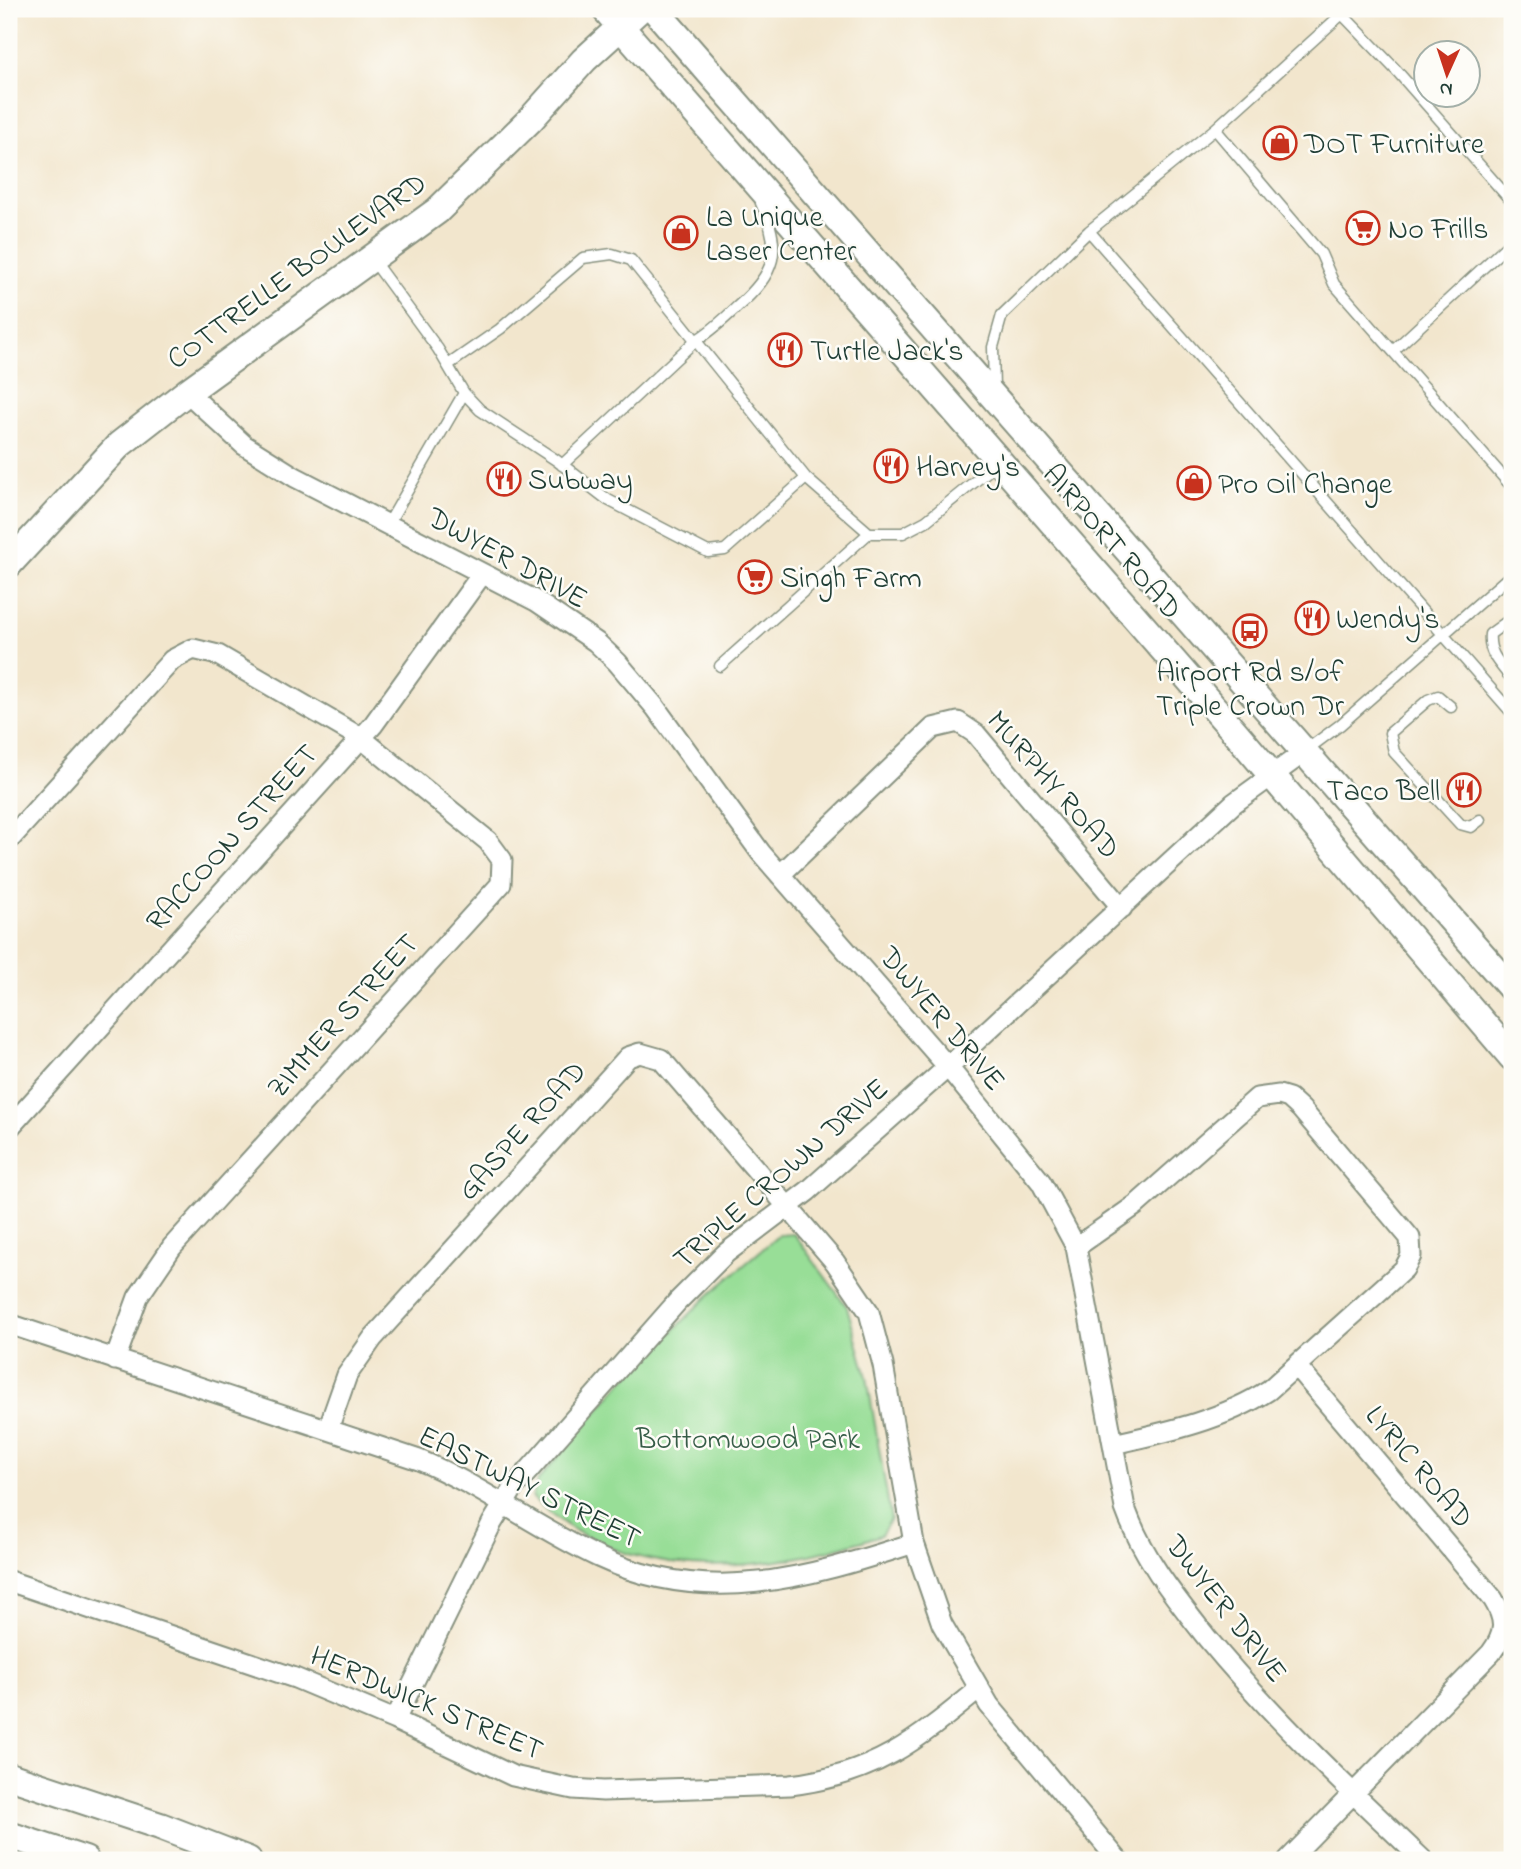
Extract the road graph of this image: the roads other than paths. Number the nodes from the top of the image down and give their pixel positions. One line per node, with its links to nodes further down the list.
1 (654, 9): 15 (main road, AIRPORT ROAD)
2 (1339, 11): 4 (lane); 6 (lane)
3 (622, 15): 5 (main road, AIRPORT ROAD); 9 (main road, COTTRELLE BOULEVARD)
4 (1215, 129): 7 (lane); 11 (lane)
5 (746, 170): 10 (lane); 16 (main road, AIRPORT ROAD)
6 (1512, 202)
7 (1089, 232): 15 (lane); 26 (lane)
8 (1512, 240): 11 (lane)
9 (372, 259): 12 (lane); 13 (main road, COTTRELLE BOULEVARD)
10 (695, 341): 12 (lane); 17 (lane); 18 (lane)
11 (1393, 351): 19 (lane)
12 (448, 365): 14 (lane)
13 (187, 392): 20 (street, DWYER DRIVE); 22 (main road, COTTRELLE BOULEVARD)
14 (464, 393): 17 (lane); 20 (lane)
15 (994, 400): 32 (main road, AIRPORT ROAD)
16 (999, 462): 21 (lane); 33 (main road, AIRPORT ROAD)
17 (562, 465): 18 (lane)
18 (806, 478): 21 (lane)
19 (1512, 487)
20 (387, 526): 23 (street, DWYER DRIVE)
21 (869, 533): 27 (lane)
22 (9, 564)
23 (482, 574): 31 (street, RACCOON STREET); 36 (street, DWYER DRIVE)
24 (1512, 574): 26 (lane)
25 (1512, 618): 28 (lane)
26 (1444, 635): 30 (lane); 32 (lane)
27 (720, 666)
28 (1512, 679)
29 (1451, 708): 34 (lane)
30 (1512, 713)
31 (361, 738): 35 (street, ZIMMER STREET); 41 (street, RACCOON STREET); 45 (street, ZIMMER STREET)
32 (1303, 753): 33 (street, TRIPLE CROWN DRIVE); 38 (main road, AIRPORT ROAD)
33 (1272, 775): 37 (street, TRIPLE CROWN DRIVE); 39 (main road, AIRPORT ROAD)
34 (1480, 820)
35 (9, 840)
36 (780, 875): 37 (street, MURPHY ROAD); 40 (street, DWYER DRIVE)
37 (1122, 908): 40 (street, TRIPLE CROWN DRIVE)
38 (1512, 989)
39 (1512, 1057)
40 (948, 1067): 42 (street, TRIPLE CROWN DRIVE); 43 (street, DWYER DRIVE)
41 (9, 1128)
42 (789, 1206): 47 (street, GASPE ROAD); 49 (street, TRIPLE CROWN DRIVE); 50 (street, GASPE ROAD)
43 (1076, 1247): 46 (street); 48 (street, DWYER DRIVE)
44 (9, 1325): 45 (street, EASTWAY STREET)
45 (115, 1360): 47 (street, EASTWAY STREET)
46 (1297, 1367): 48 (street); 55 (street, LYRIC ROAD)
47 (328, 1429): 49 (street, EASTWAY STREET)
48 (1113, 1444): 55 (street, DWYER DRIVE)
49 (504, 1503): 50 (street, EASTWAY STREET); 53 (street, TRIPLE CROWN DRIVE)
50 (914, 1543): 52 (street, GASPE ROAD)
51 (9, 1581): 53 (street, HERDWICK STREET)
52 (978, 1690): 53 (street, HERDWICK STREET); 59 (street, GASPE ROAD)
53 (396, 1720)
54 (9, 1776): 58 (main road)
55 (1352, 1793): 60 (street, LYRIC ROAD); 61 (street, DWYER DRIVE)
56 (9, 1835): 57 (main road)
57 (85, 1860)
58 (248, 1860)
59 (1118, 1860)
60 (1288, 1860)
61 (1423, 1860)

